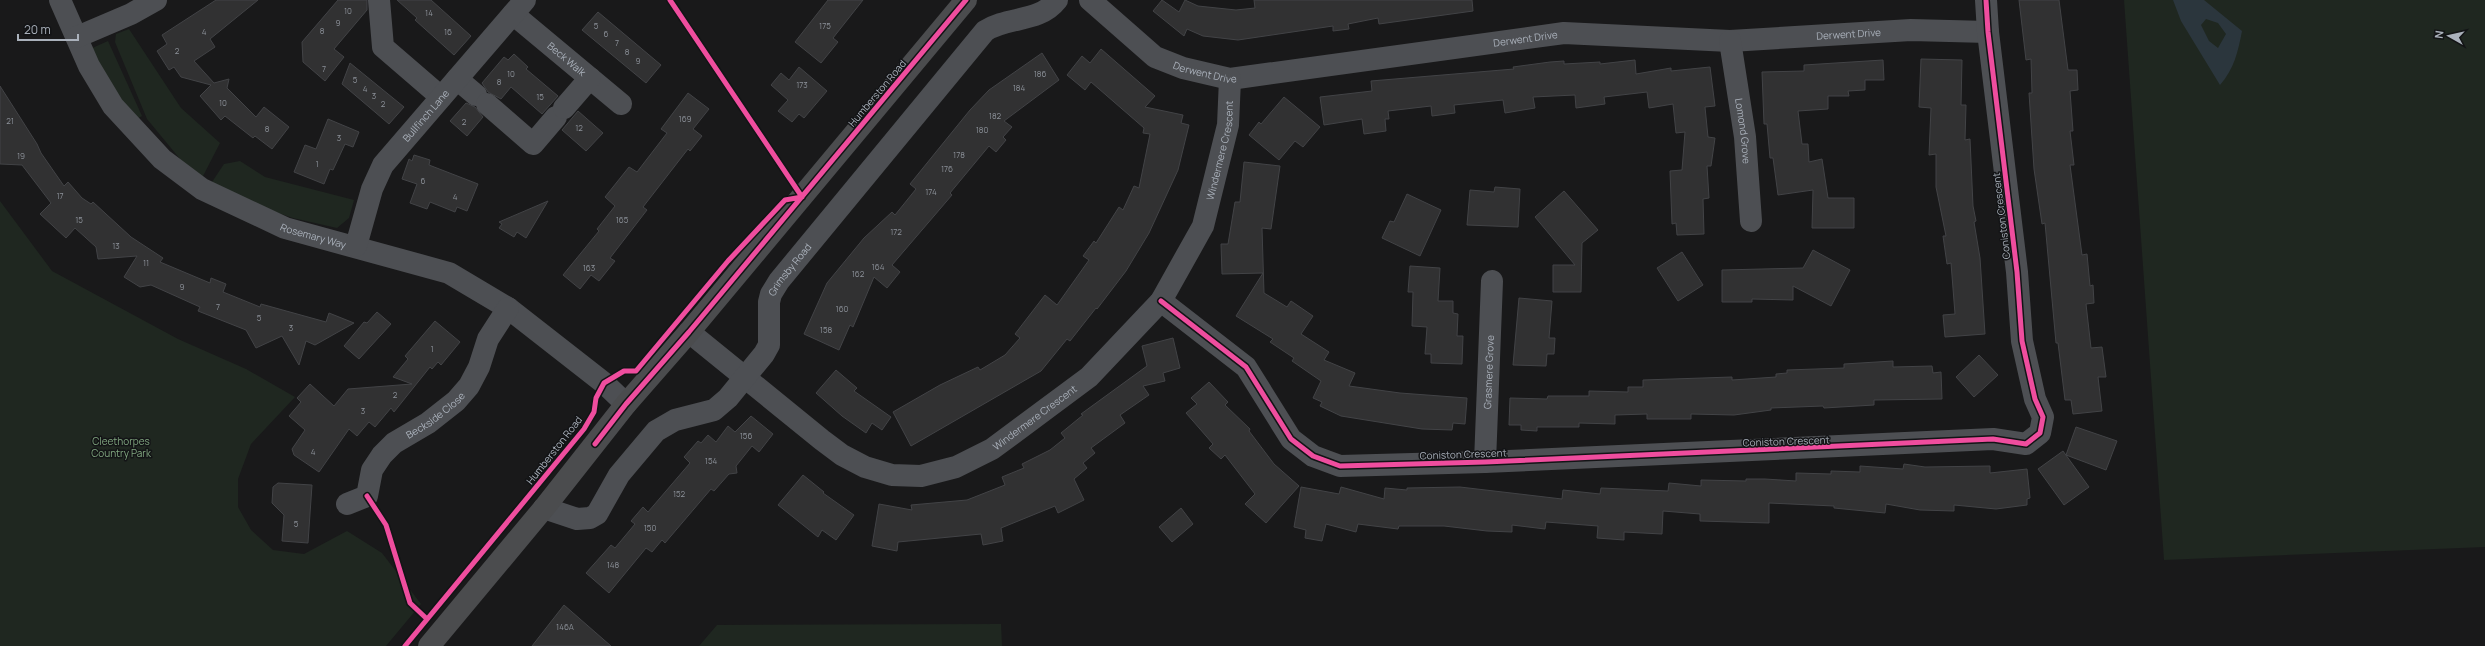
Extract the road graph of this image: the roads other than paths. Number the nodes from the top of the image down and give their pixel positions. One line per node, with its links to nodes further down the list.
1 (60, 0): 10 (street, Rosemary Way)
2 (156, 0): 10 (street)
3 (379, 0): 15 (street)
4 (1057, 0): 23 (street, Grimsby Road)
5 (1090, 0): 13 (street, Derwent Drive)
6 (1986, 0): 9 (street, Coniston Crescent)
7 (957, 3): 22 (main road, Humberston Road)
8 (514, 6): 12 (street, Beck Walk); 14 (street, Bullfinch Lane)
9 (1988, 32): 11 (street, Derwent Drive); 25 (street, Coniston Crescent)
10 (77, 37): 18 (street, Rosemary Way)
11 (1730, 41): 13 (street, Derwent Drive); 17 (street, Lomond Grove)
12 (590, 78): 14 (street); 16 (street, Beck Walk)
13 (1230, 78): 20 (street, Windermere Crescent)
14 (457, 79): 15 (street, Bullfinch Lane)
15 (441, 97): 18 (street, Bullfinch Lane)
16 (622, 104)
17 (1751, 221)
18 (356, 246): 21 (street, Rosemary Way)
19 (1492, 281): 25 (street, Grasmere Grove)
20 (1162, 301): 23 (street, Windermere Crescent); 25 (street, Coniston Crescent)
21 (508, 308): 24 (street, Rosemary Way); 26 (street, Beckside Close)
22 (689, 332): 23 (street, Windermere Crescent); 24 (main road, Humberston Road)
23 (745, 378): 27 (street, Grimsby Road)
24 (626, 404): 27 (main road, Humberston Road)
25 (1485, 462)
26 (347, 504)
27 (544, 508): 28 (main road, Humberston Road)
28 (429, 646)

